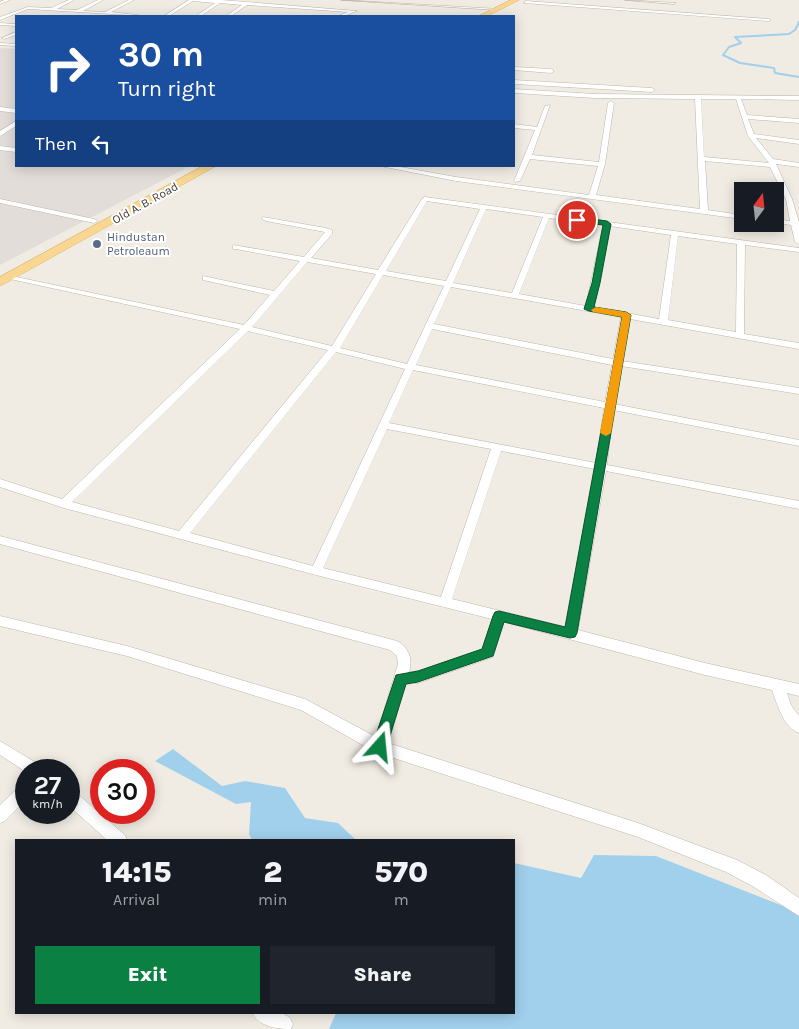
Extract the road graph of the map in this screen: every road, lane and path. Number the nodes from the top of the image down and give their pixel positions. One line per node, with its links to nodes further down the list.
1 (8, 0): 12 (street)
2 (72, 0): 21 (street)
3 (101, 0): 24 (street)
4 (132, 0): 29 (street)
5 (192, 0): 10 (street); 34 (street)
6 (282, 0): 16 (street)
7 (343, 0): 27 (street)
8 (516, 0): 27 (main road)
9 (627, 0): 13 (street)
10 (220, 1): 15 (street); 35 (street)
11 (527, 1): 27 (main road); 39 (street)
12 (0, 3)
13 (674, 3)
14 (36, 4): 18 (street)
15 (246, 4): 16 (street); 36 (street)
16 (273, 6): 17 (street); 25 (street)
17 (298, 7): 23 (street); 26 (street)
18 (28, 8): 20 (street); 38 (street)
19 (364, 8): 23 (street)
20 (46, 9): 21 (street); 30 (street)
21 (52, 10): 22 (street)
22 (71, 11): 24 (street); 31 (street)
23 (355, 11): 37 (street)
24 (78, 12): 28 (street)
25 (264, 12)
26 (292, 12)
27 (497, 12)
28 (97, 13): 29 (street); 32 (street)
29 (106, 14): 33 (street)
30 (32, 15)
31 (63, 15)
32 (93, 15)
33 (114, 15)
34 (168, 15)
35 (199, 15)
36 (230, 15)
37 (343, 15)
38 (0, 19)
39 (768, 20)
40 (0, 24): 41 (street)
41 (15, 24)
42 (15, 33): 43 (street)
43 (4, 38)
44 (0, 44): 45 (street)
45 (15, 45)
46 (515, 68): 47 (street)
47 (550, 71)
48 (515, 82): 50 (street)
49 (515, 92): 50 (street)
50 (700, 98): 51 (street); 68 (street)
51 (738, 98): 52 (street); 57 (street)
52 (799, 98)
53 (611, 103): 70 (street)
54 (548, 106): 61 (street)
55 (0, 110): 56 (street)
56 (15, 111)
57 (744, 116): 58 (street); 63 (street)
58 (799, 122)
59 (15, 124): 62 (street)
60 (515, 126): 61 (street)
61 (538, 129): 67 (street)
62 (0, 134)
63 (750, 136): 64 (street); 69 (street)
64 (799, 142)
65 (0, 148): 66 (street)
66 (15, 150)
67 (528, 157): 70 (street); 75 (street)
68 (701, 159): 69 (street); 79 (street)
69 (772, 163): 71 (street); 85 (street)
70 (602, 164): 76 (street)
71 (799, 165)
72 (194, 167): 83 (main road, Old A. B. Road)
73 (209, 167): 93 (main road, Old A. B. Road)
74 (389, 167): 76 (street)
75 (517, 181)
76 (592, 197): 79 (street)
77 (0, 201): 83 (street)
78 (484, 207): 80 (street); 92 (street); 95 (street)
79 (704, 211): 81 (street)
80 (547, 215): 84 (street); 97 (street)
81 (734, 215)
82 (266, 218): 91 (street)
83 (94, 221): 93 (main road, Old A. B. Road)
84 (607, 224): 86 (street); 98 (street)
85 (796, 224): 88 (street)
86 (675, 233): 87 (street); 100 (street)
87 (741, 242): 90 (street); 103 (street)
88 (799, 242)
89 (236, 247): 91 (street)
90 (799, 250)
91 (305, 261): 92 (street); 96 (street)
92 (380, 273): 95 (street); 105 (street)
93 (3, 277): 102 (street)
94 (206, 278): 96 (street)
95 (447, 286): 97 (street); 101 (street)
96 (276, 294): 102 (street)
97 (514, 296): 98 (street)
98 (589, 309): 99 (street)
99 (626, 315): 100 (street); 106 (street)
100 (663, 322): 103 (street)
101 (430, 326): 106 (street); 107 (street)
102 (246, 328): 105 (street); 115 (street)
103 (740, 335): 104 (street)
104 (799, 346)
105 (335, 348): 107 (street); 117 (street)
106 (617, 363): 108 (street); 109 (street)
107 (410, 367): 109 (street); 110 (street)
108 (799, 391)
109 (609, 405): 111 (street); 113 (street)
110 (384, 425): 112 (street); 119 (street)
111 (799, 443)
112 (497, 447): 113 (street); 120 (street)
113 (601, 467): 116 (street); 123 (street)
114 (0, 483): 115 (street)
115 (64, 504): 117 (street)
116 (799, 505)
117 (182, 534): 119 (street)
118 (0, 540): 124 (street)
119 (316, 571): 120 (street)
120 (446, 603): 121 (street)
121 (499, 616): 123 (street); 124 (street)
122 (0, 621): 129 (street)
123 (570, 633): 125 (street)
124 (401, 679): 129 (street)
125 (777, 685): 126 (street); 127 (street)
126 (799, 690)
127 (799, 727)
128 (0, 747): 130 (street)
129 (380, 747): 135 (street)
130 (19, 759)
131 (15, 801): 133 (street)
132 (80, 806): 134 (street)
133 (0, 816)
134 (118, 839)
135 (799, 908)
136 (265, 1014): 137 (street)
137 (284, 1024)

